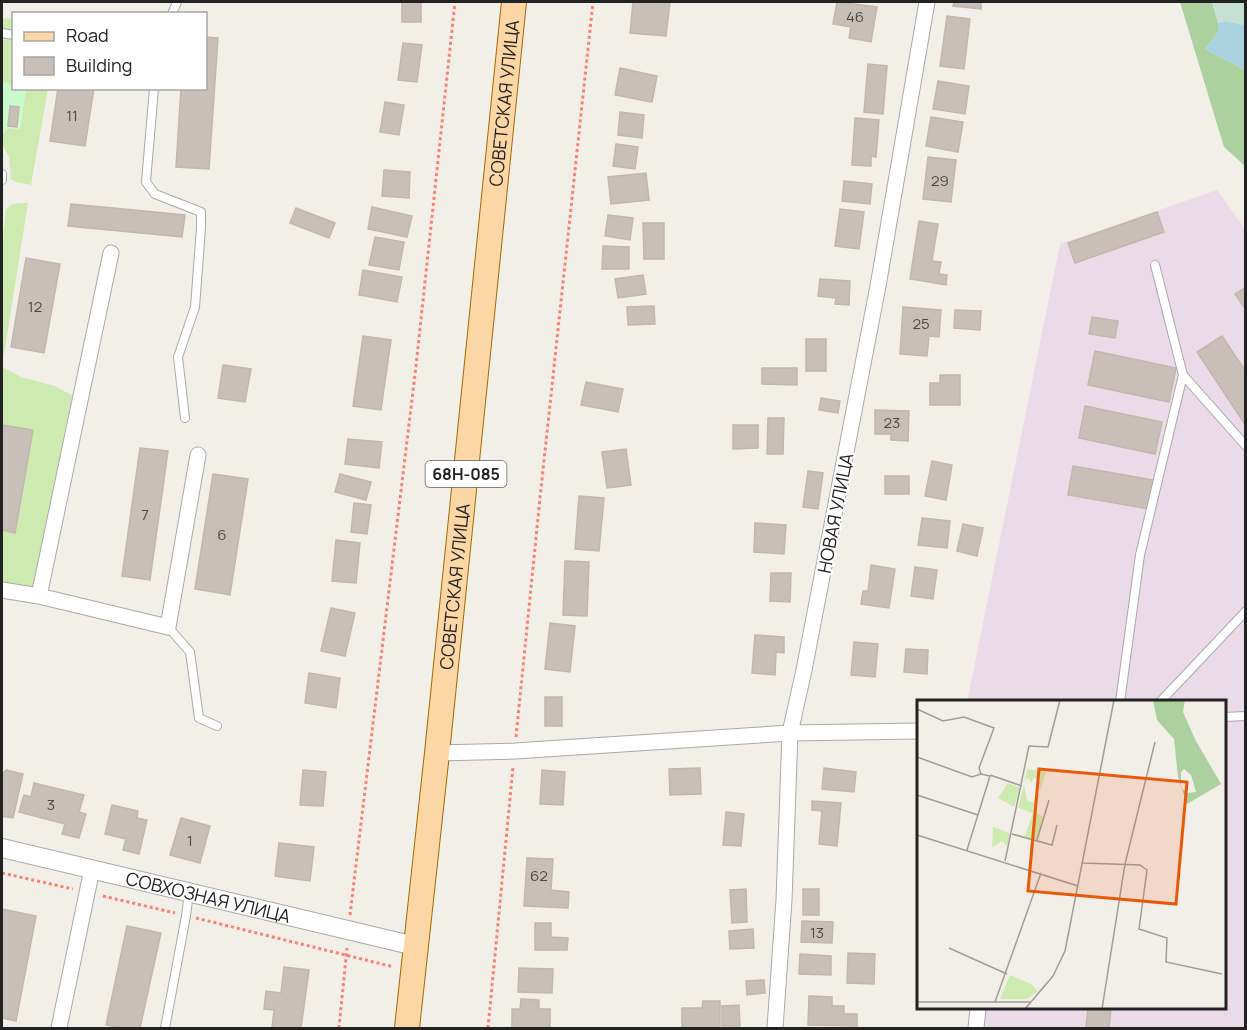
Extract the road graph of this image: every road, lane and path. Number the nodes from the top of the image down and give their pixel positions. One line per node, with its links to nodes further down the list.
1 (455, 2): 33 (path)
2 (514, 2): 26 (main road, СОВЕТСКАЯ УЛИЦА / 68Н-085)
3 (593, 2): 25 (path)
4 (927, 2): 24 (street, НОВАЯ УЛИЦА)
5 (154, 90): 11 (lane)
6 (2, 174): 7 (lane)
7 (2, 180)
8 (111, 253): 15 (street)
9 (1155, 265): 10 (lane)
10 (1183, 375): 12 (lane); 18 (lane)
11 (185, 418)
12 (1245, 446)
13 (198, 455): 17 (street)
14 (2, 590): 15 (street)
15 (39, 596): 17 (street)
16 (1245, 611): 19 (lane)
17 (168, 627): 22 (lane)
18 (1120, 700)
19 (1162, 700)
20 (1245, 716): 21 (lane)
21 (1226, 717)
22 (217, 726)
23 (917, 731): 24 (street)
24 (790, 733): 25 (street); 43 (street, НОВАЯ УЛИЦА)
25 (515, 751): 26 (street); 42 (path)
26 (437, 753): 34 (main road, СОВЕТСКАЯ УЛИЦА / 68Н-085)
27 (2, 848): 28 (street, СОВХОЗНАЯ УЛИЦА)
28 (92, 869): 30 (street); 31 (street, СОВХОЗНАЯ УЛИЦА)
29 (2, 873): 30 (path)
30 (86, 892): 32 (path); 38 (street)
31 (189, 892): 32 (lane); 33 (street, СОВХОЗНАЯ УЛИЦА)
32 (186, 916): 35 (path); 39 (lane)
33 (349, 930): 34 (street, СОВХОЗНАЯ УЛИЦА); 35 (path)
34 (415, 946): 36 (main road, СОВЕТСКАЯ УЛИЦА)
35 (347, 955): 36 (path); 40 (path)
36 (413, 972): 41 (main road, СОВЕТСКАЯ УЛИЦА)
37 (978, 1009): 44 (street)
38 (58, 1029)
39 (165, 1029)
40 (339, 1029)
41 (407, 1029)
42 (488, 1029)
43 (775, 1029)
44 (976, 1029)

